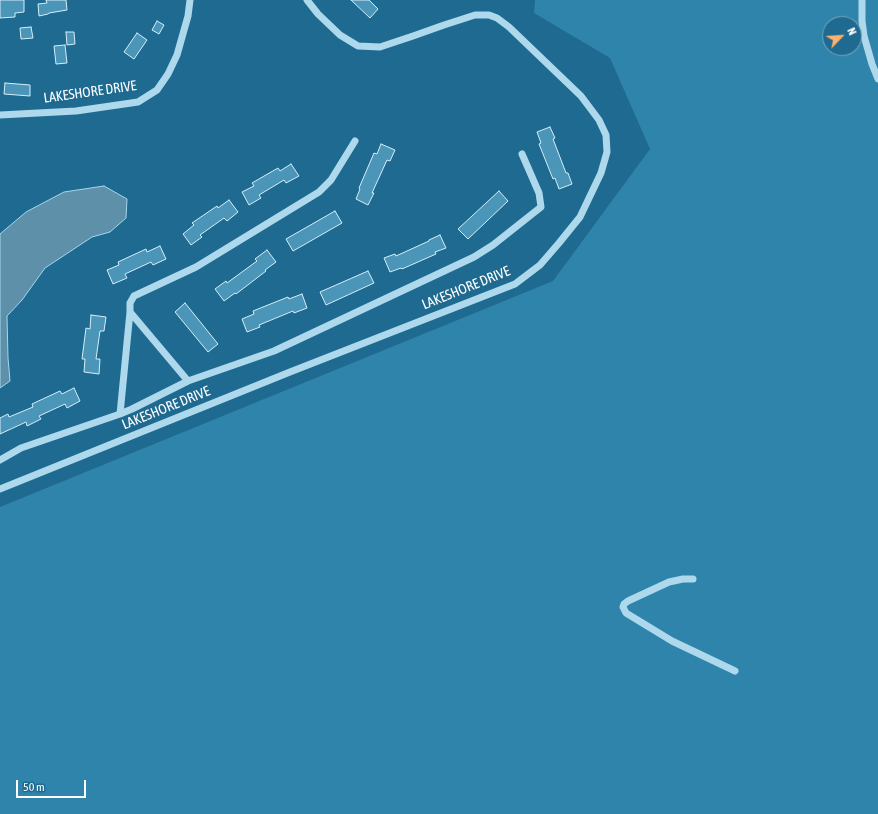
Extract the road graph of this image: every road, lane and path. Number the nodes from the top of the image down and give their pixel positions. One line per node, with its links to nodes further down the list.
1 (190, 0): 5 (street, LAKESHORE DRIVE)
2 (307, 0): 12 (street, LAKESHORE DRIVE)
3 (862, 0): 4 (street)
4 (878, 79)
5 (0, 115)
6 (355, 140): 8 (street, LAKESHORE DRIVE)
7 (522, 154): 9 (street, LAKESHORE DRIVE)
8 (130, 312): 9 (street, LAKESHORE DRIVE); 10 (street, LAKESHORE DRIVE)
9 (188, 382): 10 (street, LAKESHORE DRIVE)
10 (120, 414): 11 (street, LAKESHORE DRIVE)
11 (0, 460)
12 (0, 489)
13 (694, 579): 14 (street)
14 (736, 671)

